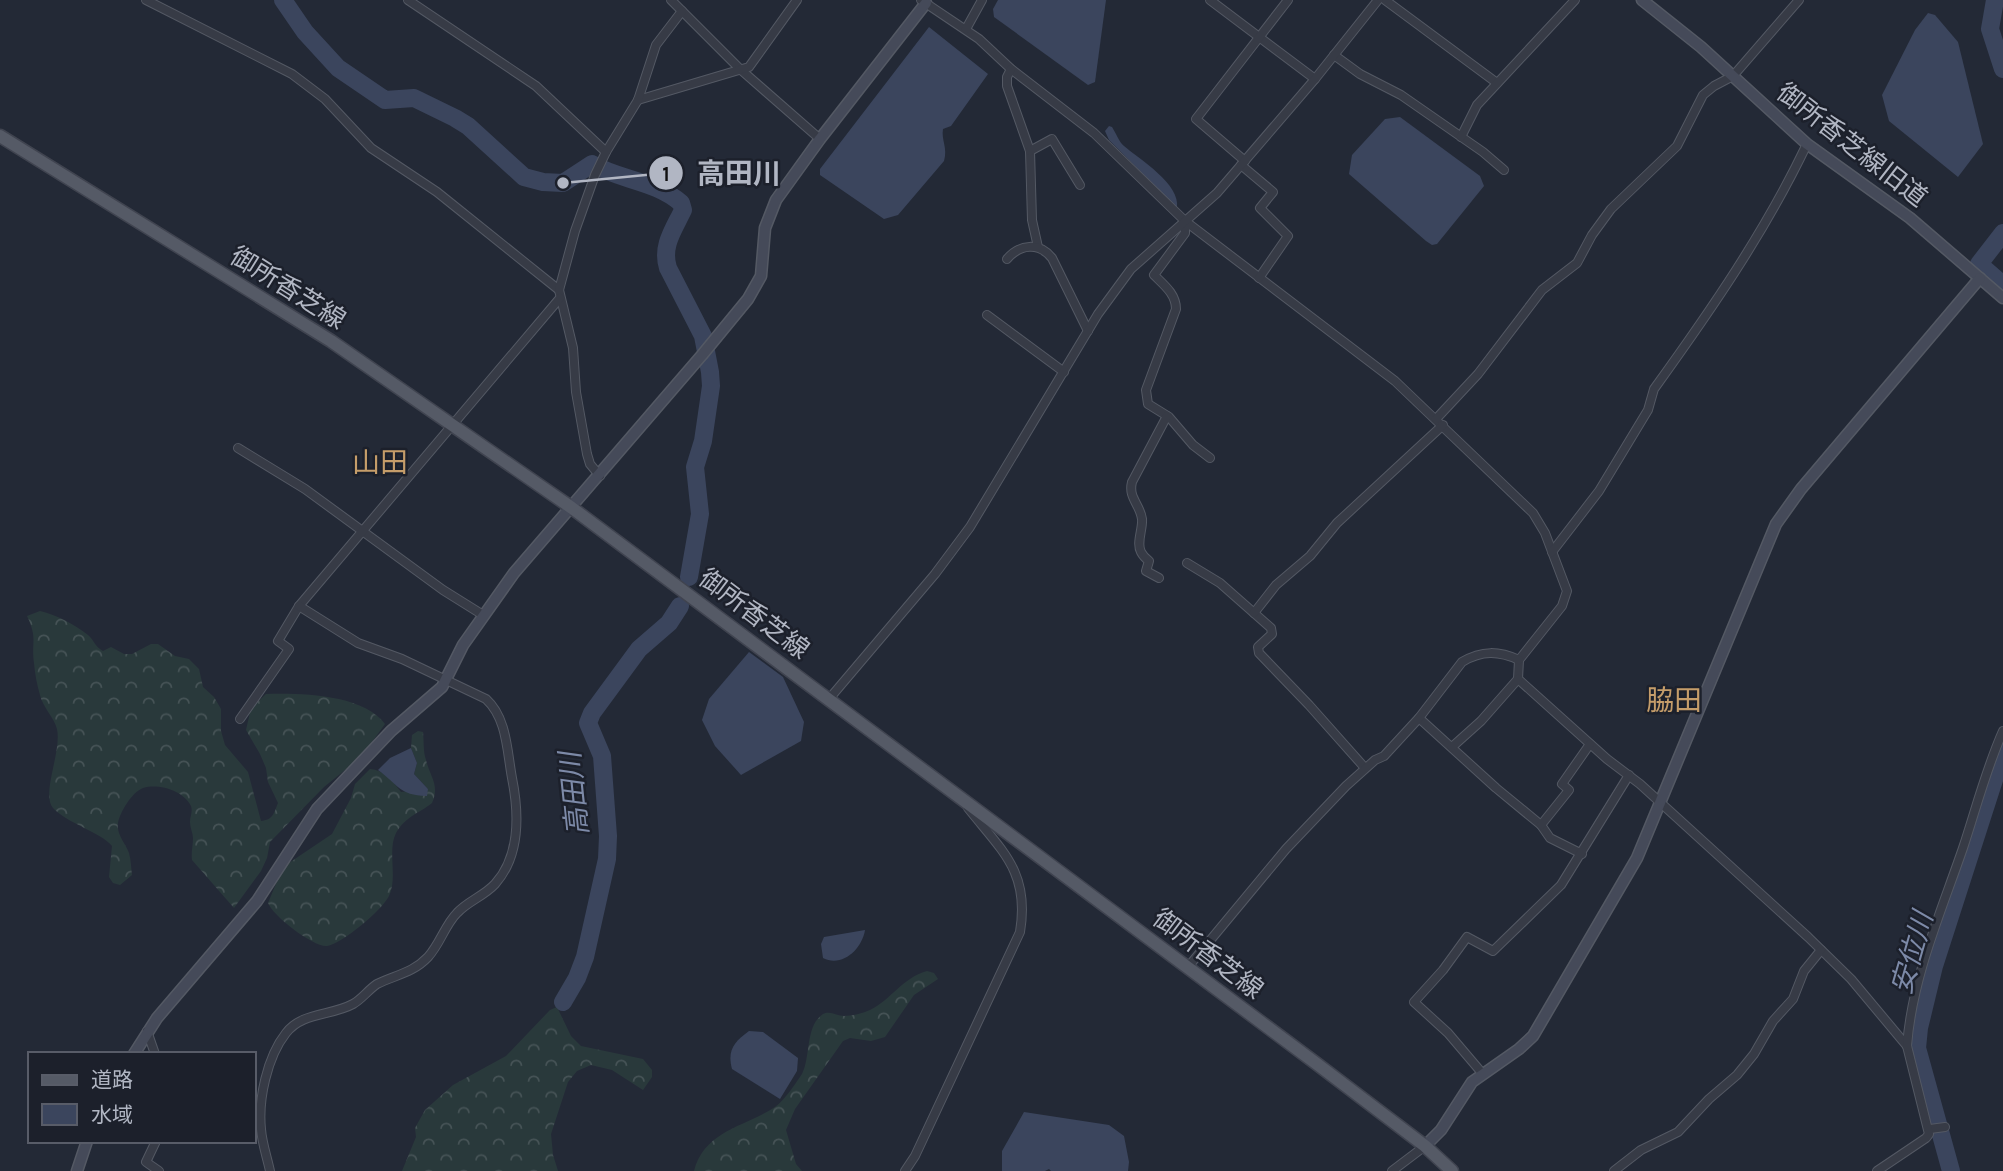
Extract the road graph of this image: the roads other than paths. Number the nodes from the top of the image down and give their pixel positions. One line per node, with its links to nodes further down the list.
1 (146, 0): 38 (street)
2 (408, 0): 29 (street)
3 (797, 0): 18 (street)
4 (982, 0): 15 (street)
5 (1210, 0): 16 (street)
6 (1288, 0): 16 (street)
7 (1378, 0): 17 (street)
8 (1385, 0): 22 (street)
9 (1575, 0): 22 (street)
10 (1642, 0): 20 (street, 御所香芝線旧道)
11 (1799, 0): 20 (street)
12 (675, 1): 14 (street)
13 (923, 1): 15 (street); 26 (street)
14 (682, 11): 18 (street); 23 (street)
15 (965, 29): 19 (street)
16 (1258, 38): 21 (street); 30 (street)
17 (1334, 55): 21 (street); 25 (street)
18 (740, 69): 23 (street); 26 (street)
19 (1011, 69): 28 (street); 33 (street)
20 (1733, 76): 27 (street, 御所香芝線旧道); 44 (street)
21 (1315, 79): 30 (street)
22 (1497, 83): 25 (street)
23 (638, 100): 29 (street)
24 (0, 136): 45 (main road, 御所香芝線)
25 (1461, 137): 31 (street)
26 (820, 139): 48 (street)
27 (1807, 144): 37 (street, 御所香芝線旧道); 51 (street)
28 (1030, 151): 32 (street); 34 (street)
29 (606, 152): 38 (street)
30 (1243, 163): 33 (street); 36 (street)
31 (1504, 170)
32 (1080, 185)
33 (1185, 221): 36 (street); 41 (street); 43 (street)
34 (1038, 247): 35 (street); 41 (street)
35 (1007, 260)
36 (1259, 278): 44 (street)
37 (1980, 278): 39 (street, 御所香芝線旧道); 69 (street)
38 (560, 294): 45 (street); 48 (street)
39 (2003, 298)
40 (987, 315): 42 (street)
41 (1088, 331): 42 (street)
42 (1063, 372): 60 (street)
43 (1167, 416): 47 (street); 53 (street)
44 (1440, 422): 51 (street); 55 (street)
45 (450, 425): 49 (main road, 御所香芝線); 50 (street)
46 (238, 449): 50 (street)
47 (1210, 458)
48 (600, 476): 49 (street)
49 (572, 508): 56 (street); 60 (main road, 御所香芝線)
50 (363, 531): 54 (street); 56 (street)
51 (1552, 552): 57 (street)
52 (1187, 563): 55 (street)
53 (1159, 578)
54 (299, 606): 59 (street); 62 (street)
55 (1254, 613): 66 (street)
56 (483, 615): 59 (street)
57 (1519, 660): 58 (street); 61 (street)
58 (1518, 679): 64 (street); 65 (street)
59 (446, 680): 74 (street); 86 (street)
60 (829, 699): 68 (main road, 御所香芝線)
61 (1419, 718): 65 (street); 66 (street)
62 (240, 719)
63 (2003, 731): 75 (street)
64 (1590, 744): 67 (street); 70 (street)
65 (1452, 747): 70 (street)
66 (1365, 768): 73 (street)
67 (1629, 775): 69 (street); 71 (street)
68 (959, 797): 73 (main road, 御所香芝線); 87 (street)
69 (1660, 802): 72 (street); 78 (street)
70 (1541, 825): 71 (street)
71 (1582, 854): 78 (street)
72 (1821, 950): 75 (street); 90 (street)
73 (1188, 967): 83 (main road, 御所香芝線)
74 (147, 1031): 76 (street); 77 (street)
75 (1907, 1046): 80 (street)
76 (135, 1052)
77 (154, 1052)
78 (1482, 1073): 83 (street)
79 (1945, 1127): 80 (street)
80 (1930, 1129): 91 (street)
81 (86, 1143): 84 (street)
82 (155, 1143): 85 (street)
83 (1425, 1146): 88 (street); 89 (main road, 御所香芝線)
84 (76, 1171)
85 (159, 1171)
86 (270, 1171)
87 (905, 1171)
88 (1392, 1171)
89 (1452, 1171)
90 (1614, 1171)
91 (1877, 1171)

